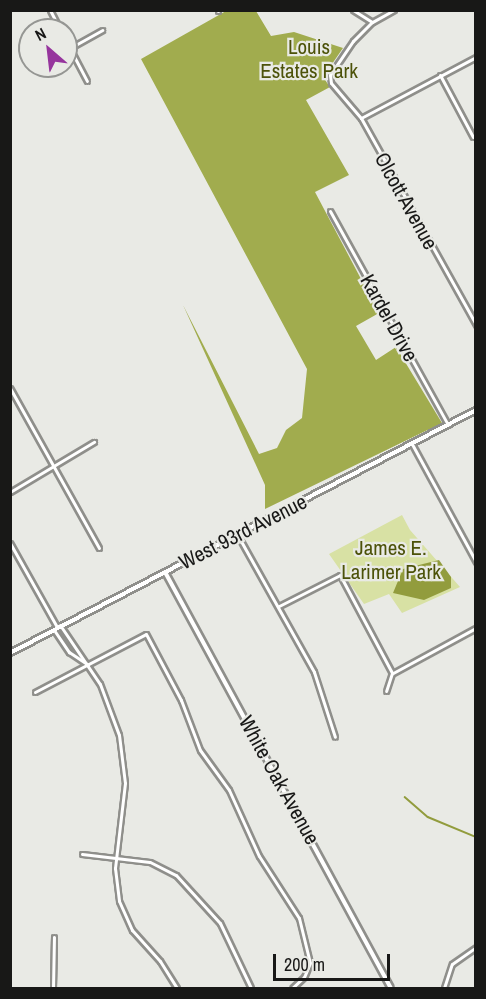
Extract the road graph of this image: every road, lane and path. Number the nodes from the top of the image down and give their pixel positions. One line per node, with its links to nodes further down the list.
1 (353, 10): 3 (street)
2 (394, 10): 3 (street)
3 (372, 22): 10 (street, Olcott Avenue)
4 (102, 30): 5 (street)
5 (78, 44)
6 (476, 57): 8 (street)
7 (78, 64): 9 (street)
8 (441, 75): 10 (street); 11 (street)
9 (87, 81)
10 (361, 118): 13 (street, Olcott Avenue)
11 (473, 137)
12 (330, 212): 16 (street, Kardel Drive)
13 (476, 325)
14 (10, 388): 19 (street)
15 (476, 410): 16 (street, West 93rd Avenue)
16 (448, 425): 18 (street, West 93rd Avenue)
17 (94, 442): 19 (street)
18 (412, 444): 21 (street, West 93rd Avenue); 24 (street)
19 (54, 464): 20 (street); 23 (street)
20 (10, 492)
21 (237, 534): 25 (street, West 93rd Avenue); 26 (street)
22 (10, 543): 27 (street)
23 (99, 548)
24 (476, 562)
25 (165, 572): 27 (street, West 93rd Avenue); 43 (street, White Oak Avenue)
26 (279, 606): 31 (street); 34 (street)
27 (57, 627): 29 (street, West 93rd Avenue); 30 (street); 30 (street)
28 (476, 628): 31 (street)
29 (10, 653)
30 (88, 665): 33 (street); 36 (street); 42 (street)
31 (392, 673): 32 (street)
32 (386, 691)
33 (35, 692)
34 (335, 737)
35 (82, 854): 36 (street)
36 (116, 856): 40 (street); 41 (street)
37 (54, 937): 39 (street)
38 (476, 946): 44 (street)
39 (53, 988)
40 (177, 988)
41 (251, 988)
42 (292, 988)
43 (391, 988)
44 (444, 988)

